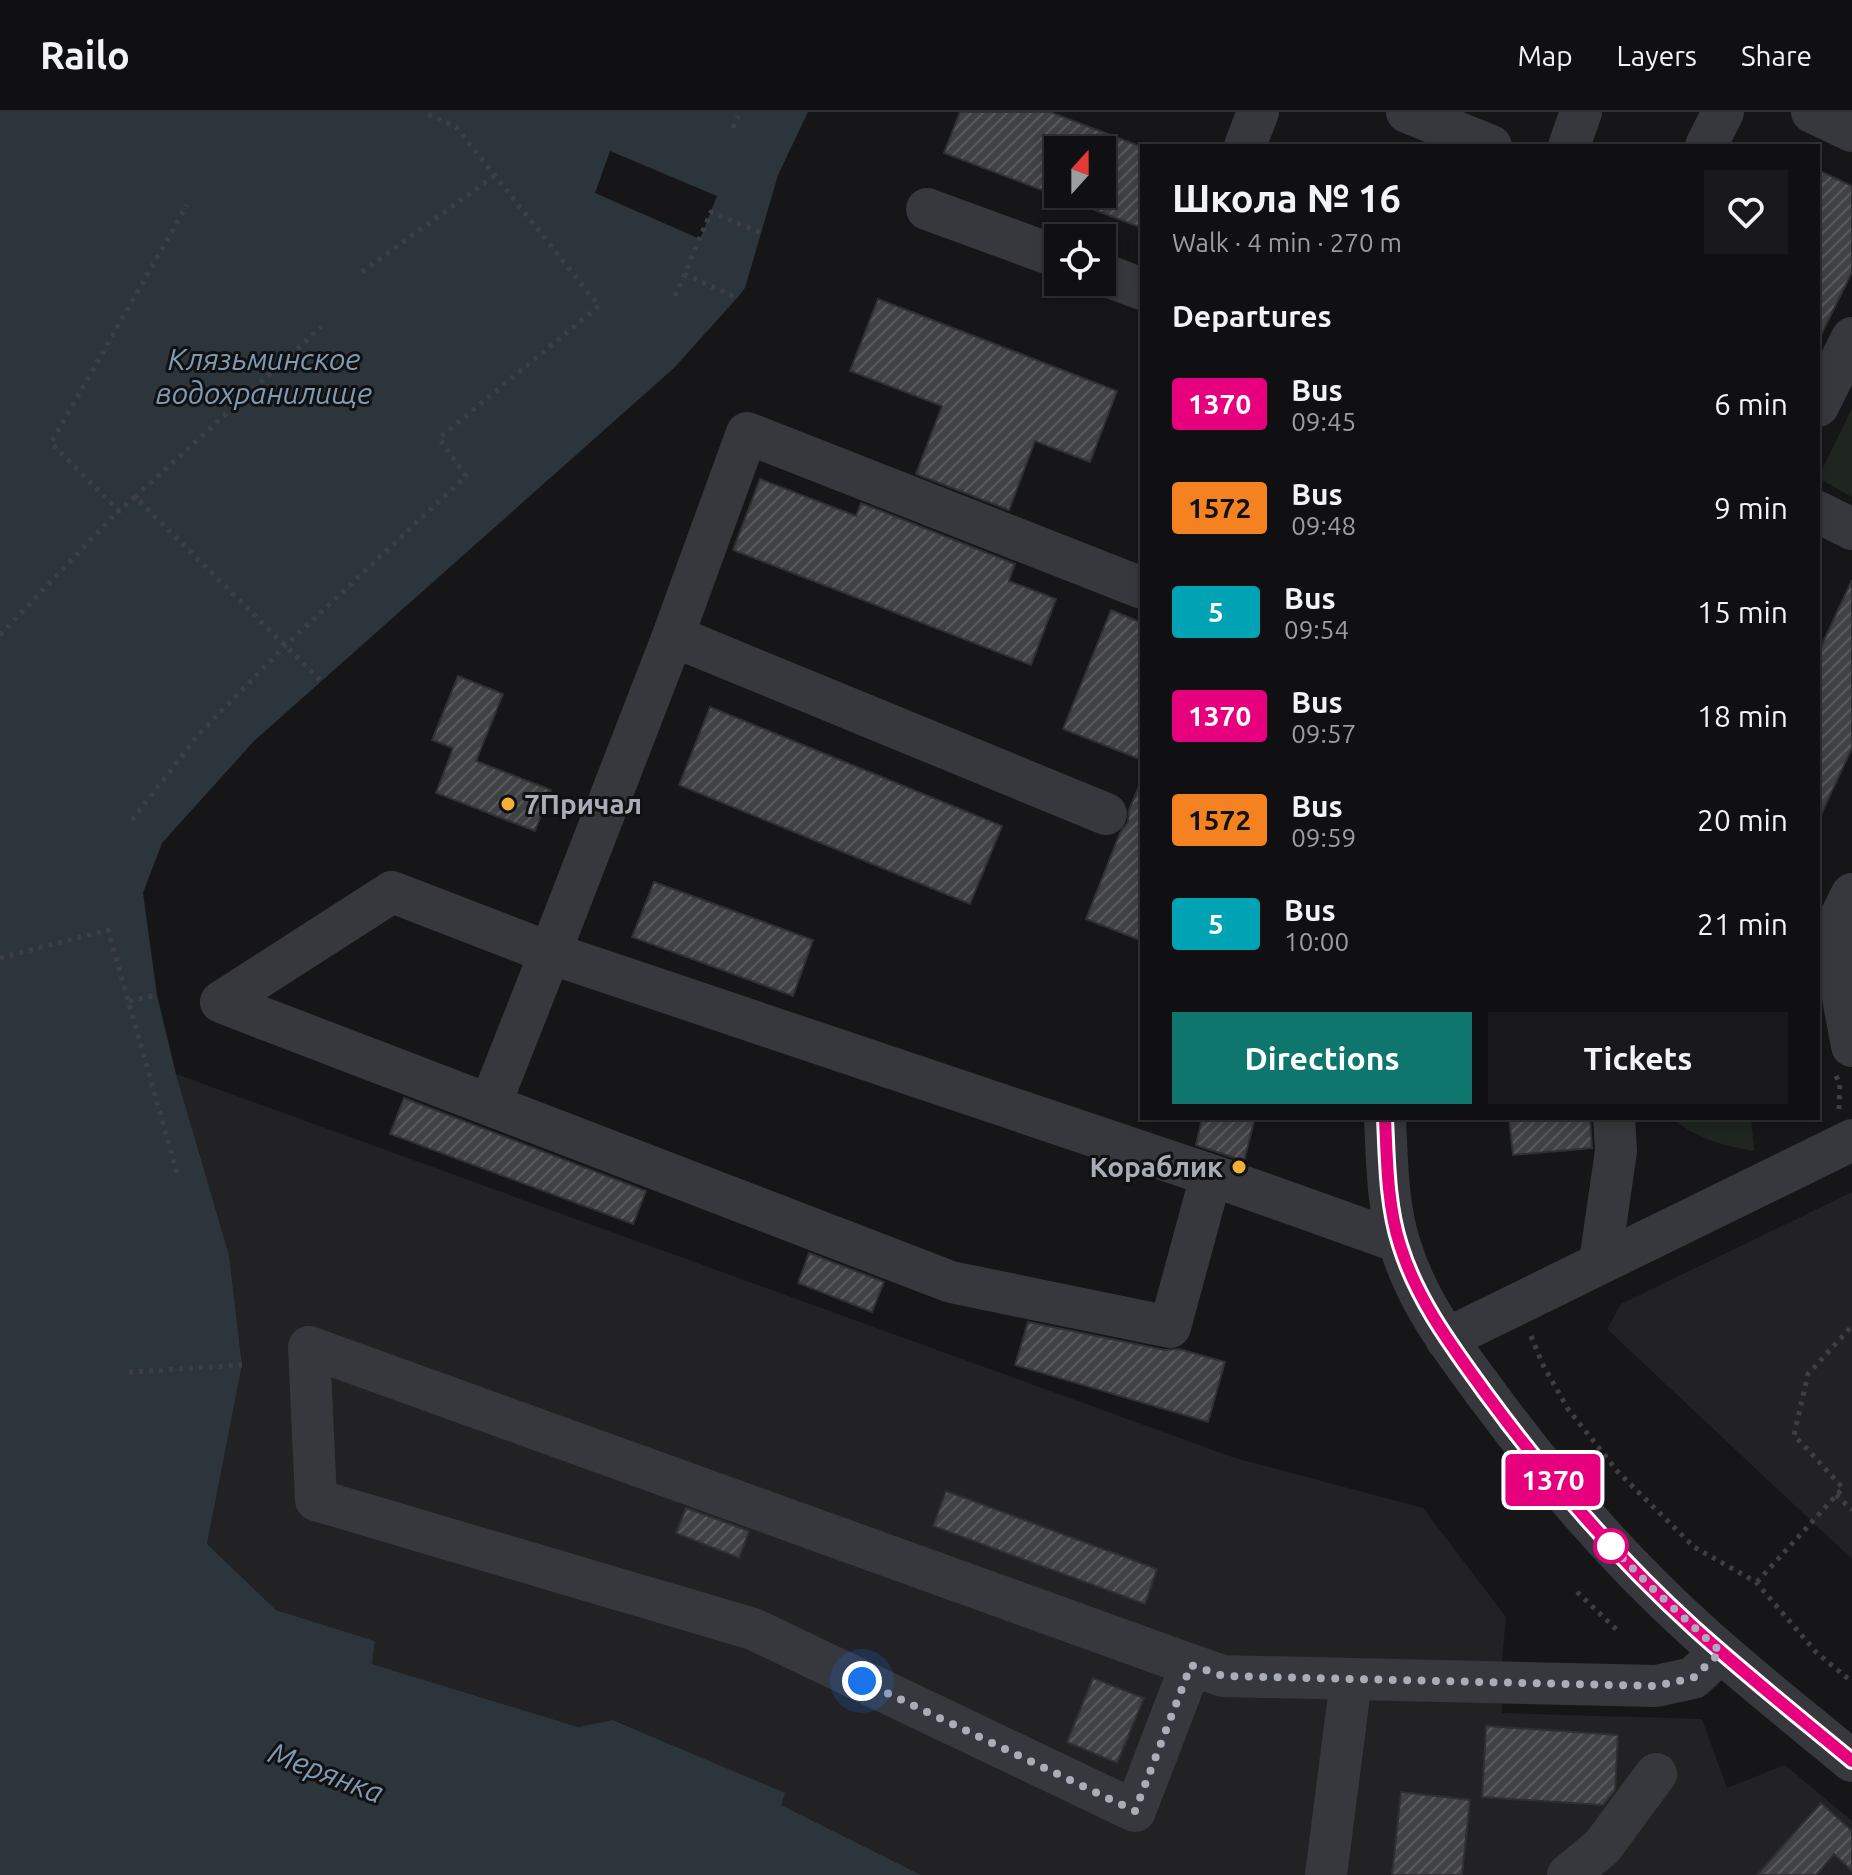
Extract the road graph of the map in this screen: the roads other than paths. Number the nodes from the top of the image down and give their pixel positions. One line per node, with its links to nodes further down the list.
1 (1258, 112): 7 (street)
2 (1407, 112): 8 (street)
3 (1581, 112): 9 (street)
4 (1723, 112): 10 (street)
5 (1812, 112): 6 (street)
6 (1852, 131)
7 (1246, 144)
8 (1486, 144)
9 (1570, 144)
10 (1707, 144)
11 (927, 209): 12 (street)
12 (1044, 252)
13 (1116, 279): 14 (street)
14 (1140, 288)
15 (1852, 338): 16 (street)
16 (1820, 402)
17 (1140, 587): 18 (street)
18 (673, 636): 19 (street); 21 (street)
19 (1106, 814)
20 (1836, 909): 22 (street)
21 (550, 953): 23 (street); 23 (street); 27 (street)
22 (1852, 1046)
23 (490, 1105): 27 (street)
24 (1385, 1120): 28 (street)
25 (1614, 1120): 29 (street)
26 (1852, 1140): 29 (street)
27 (1211, 1176): 28 (street)
28 (1399, 1242): 30 (street)
29 (1600, 1262): 30 (street)
30 (1446, 1339): 31 (street)
31 (1721, 1652): 33 (street); 34 (street)
32 (1191, 1665): 32 (street); 33 (street)
33 (1351, 1680): 36 (street)
34 (1852, 1761)
35 (1656, 1774): 37 (street)
36 (1326, 1875)
37 (1568, 1875)

